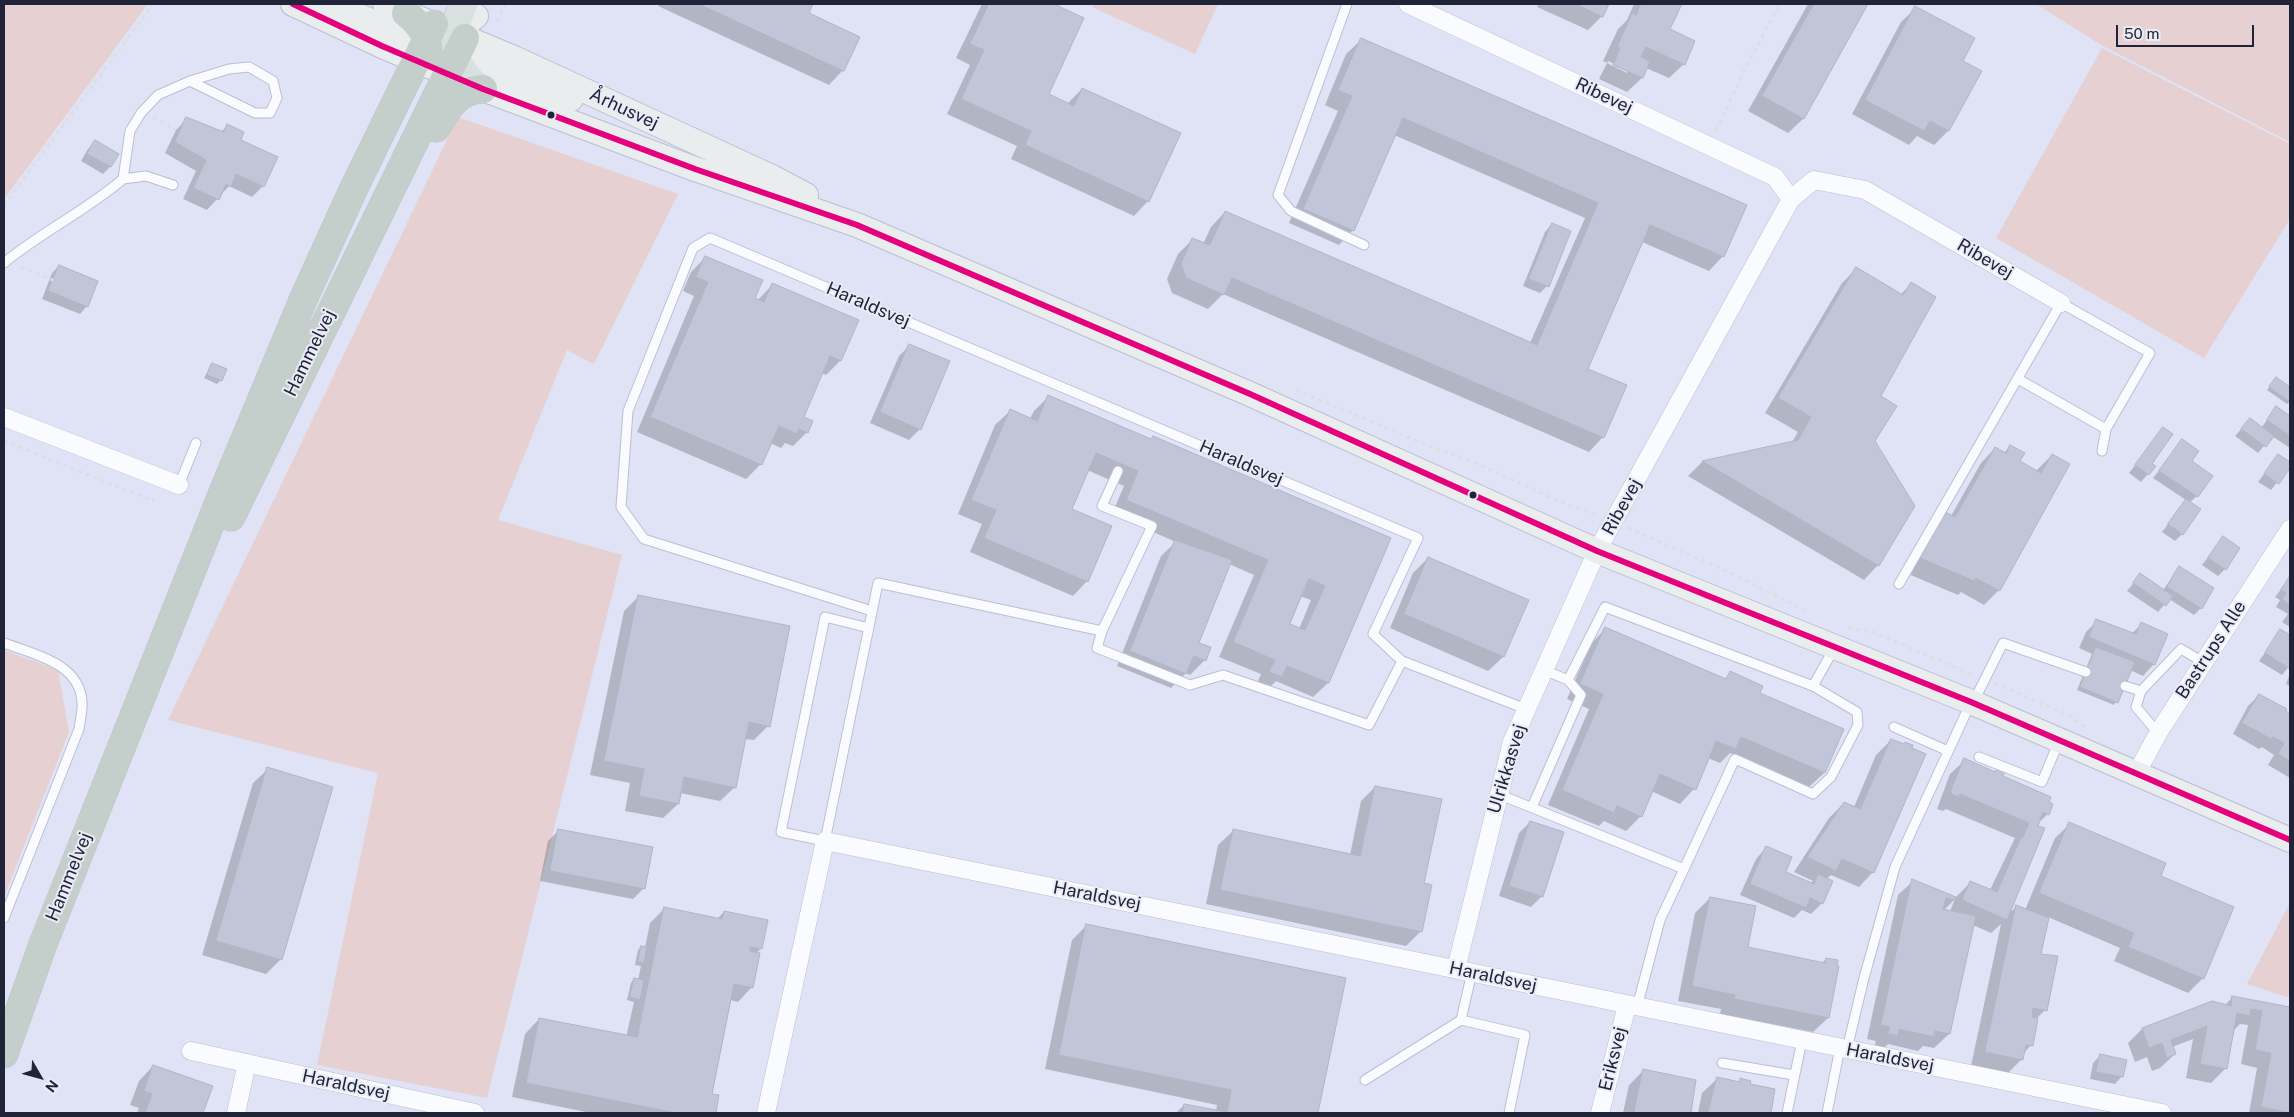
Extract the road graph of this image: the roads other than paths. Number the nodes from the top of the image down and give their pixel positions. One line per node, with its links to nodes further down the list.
1 (293, 4): 5 (main road, Århusvej)
2 (331, 4): 5 (main road)
3 (1347, 4): 13 (lane)
4 (1408, 4): 11 (street, Ribevej)
5 (438, 32): 7 (main road); 8 (main road, Århusvej); 8 (main road); 16 (highway, Hammelvej); 41 (highway, Hammelvej)
6 (190, 81): 6 (lane); 9 (lane)
7 (479, 87): 12 (main road, Århusvej); 16 (highway)
8 (687, 137): 12 (main road, Århusvej)
9 (123, 179): 10 (lane); 14 (lane)
10 (173, 185)
11 (1791, 199): 15 (street, Ribevej); 25 (street, Ribevej)
12 (858, 225): 25 (main road, Århusvej)
13 (1364, 245)
14 (6, 261)
15 (2062, 303): 17 (lane); 19 (lane, Ribevej)
16 (301, 372): 41 (highway, Hammelvej)
17 (2018, 379): 19 (lane); 26 (lane)
18 (4, 417): 23 (street)
19 (2106, 429): 21 (lane)
20 (196, 443): 23 (lane)
21 (2102, 451)
22 (1118, 471): 29 (lane)
23 (179, 485)
24 (2290, 529): 33 (street, Bastrups Alle)
25 (1597, 551): 30 (main road, Århusvej); 34 (street, Ulrikkasvej)
26 (1899, 584)
27 (872, 611): 28 (lane); 29 (lane); 32 (lane, Haraldsvej)
28 (869, 628): 52 (lane); 52 (lane, Haraldsvej)
29 (1102, 631): 32 (lane)
30 (1840, 638): 37 (lane); 40 (main road, Århusvej)
31 (4, 643): 54 (lane)
32 (1402, 661): 42 (lane, Haraldsvej)
33 (2203, 662): 39 (lane); 44 (street, Bastrups Alle)
34 (1544, 670): 36 (lane); 42 (street, Ulrikkasvej)
35 (2086, 672): 40 (lane)
36 (1568, 680): 37 (lane); 50 (lane)
37 (1813, 686): 53 (lane)
38 (2125, 686): 39 (lane)
39 (2141, 691): 44 (lane)
40 (1972, 702): 45 (main road, Århusvej); 46 (lane)
41 (141, 703): 61 (highway, Hammelvej)
42 (1526, 709): 49 (street, Ulrikkasvej)
43 (1894, 727): 46 (lane)
44 (2160, 730): 48 (street, Bastrups Alle)
45 (2059, 740): 47 (lane); 48 (main road, Århusvej)
46 (1948, 751): 59 (lane)
47 (1979, 756)
48 (2136, 774): 51 (main road, Århusvej)
49 (1498, 794): 50 (lane); 55 (street, Ulrikkasvej)
50 (1532, 807): 53 (lane)
51 (2290, 840)
52 (825, 841): 55 (street, Haraldsvej); 69 (street)
53 (1684, 869): 56 (lane)
54 (4, 918)
55 (1464, 971): 56 (street, Haraldsvej); 57 (lane)
56 (1632, 1006): 58 (street, Haraldsvej); 71 (street, Eriksvej)
57 (1461, 1020): 65 (lane); 70 (lane)
58 (1802, 1040): 59 (street, Haraldsvej); 64 (lane)
59 (1844, 1049): 66 (street, Haraldsvej); 73 (lane)
60 (191, 1051): 62 (street, Haraldsvej)
61 (4, 1054)
62 (247, 1063): 67 (street); 68 (street, Haraldsvej)
63 (1722, 1063): 64 (lane)
64 (1794, 1076): 72 (lane)
65 (1366, 1080)
66 (2114, 1108): 74 (street, Haraldsvej)
67 (236, 1113)
68 (475, 1113)
69 (766, 1113)
70 (1510, 1113)
71 (1600, 1113)
72 (1787, 1113)
73 (1827, 1113)
74 (2162, 1113)

